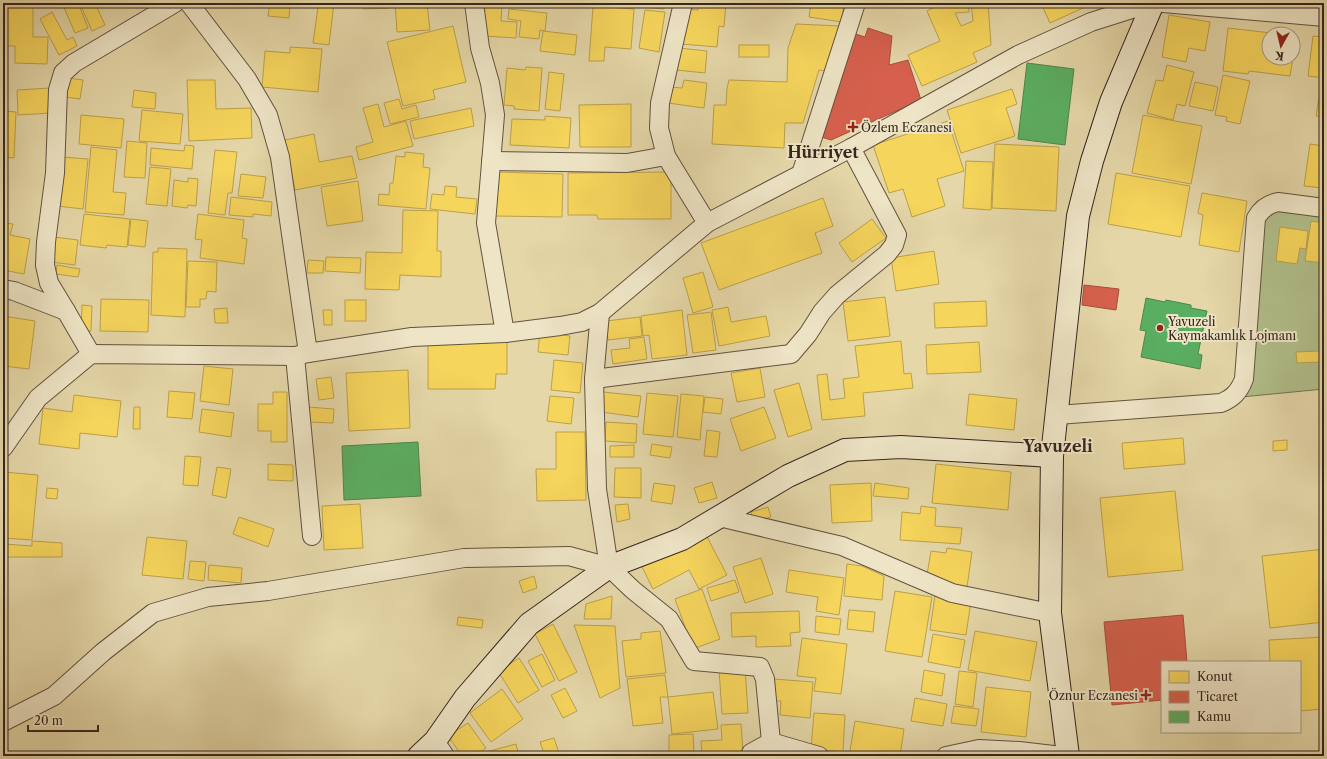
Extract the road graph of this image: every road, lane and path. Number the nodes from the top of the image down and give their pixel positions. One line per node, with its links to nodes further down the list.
1 (175, 3): 16 (street)
2 (189, 3): 20 (street)
3 (474, 3): 11 (street)
4 (683, 3): 10 (street)
5 (856, 3): 12 (street)
6 (1152, 3): 9 (street); 22 (main road)
7 (1163, 3): 8 (street)
8 (1324, 17)
9 (851, 148): 12 (street); 21 (street)
10 (666, 156): 11 (street); 14 (street)
11 (491, 161): 18 (street)
12 (801, 174): 14 (street)
13 (1324, 208): 22 (street)
14 (707, 223): 17 (street)
15 (3, 289): 16 (street)
16 (66, 311): 19 (street)
17 (600, 313): 18 (street); 21 (street)
18 (505, 333): 20 (street)
19 (90, 354): 20 (street); 23 (street)
20 (302, 354): 26 (street)
21 (594, 379): 27 (street)
22 (1057, 415): 24 (main road)
23 (3, 448)
24 (1052, 456): 25 (main road); 28 (main road)
25 (719, 516): 27 (main road); 28 (street)
26 (312, 536)
27 (609, 567): 29 (street); 30 (street); 31 (main road)
28 (1050, 613): 37 (main road)
29 (3, 722)
30 (771, 742): 33 (street); 34 (street)
31 (440, 749): 32 (main road)
32 (419, 756)
33 (750, 756)
34 (820, 756)
35 (946, 756): 36 (street)
36 (1062, 756)
37 (1068, 756)

